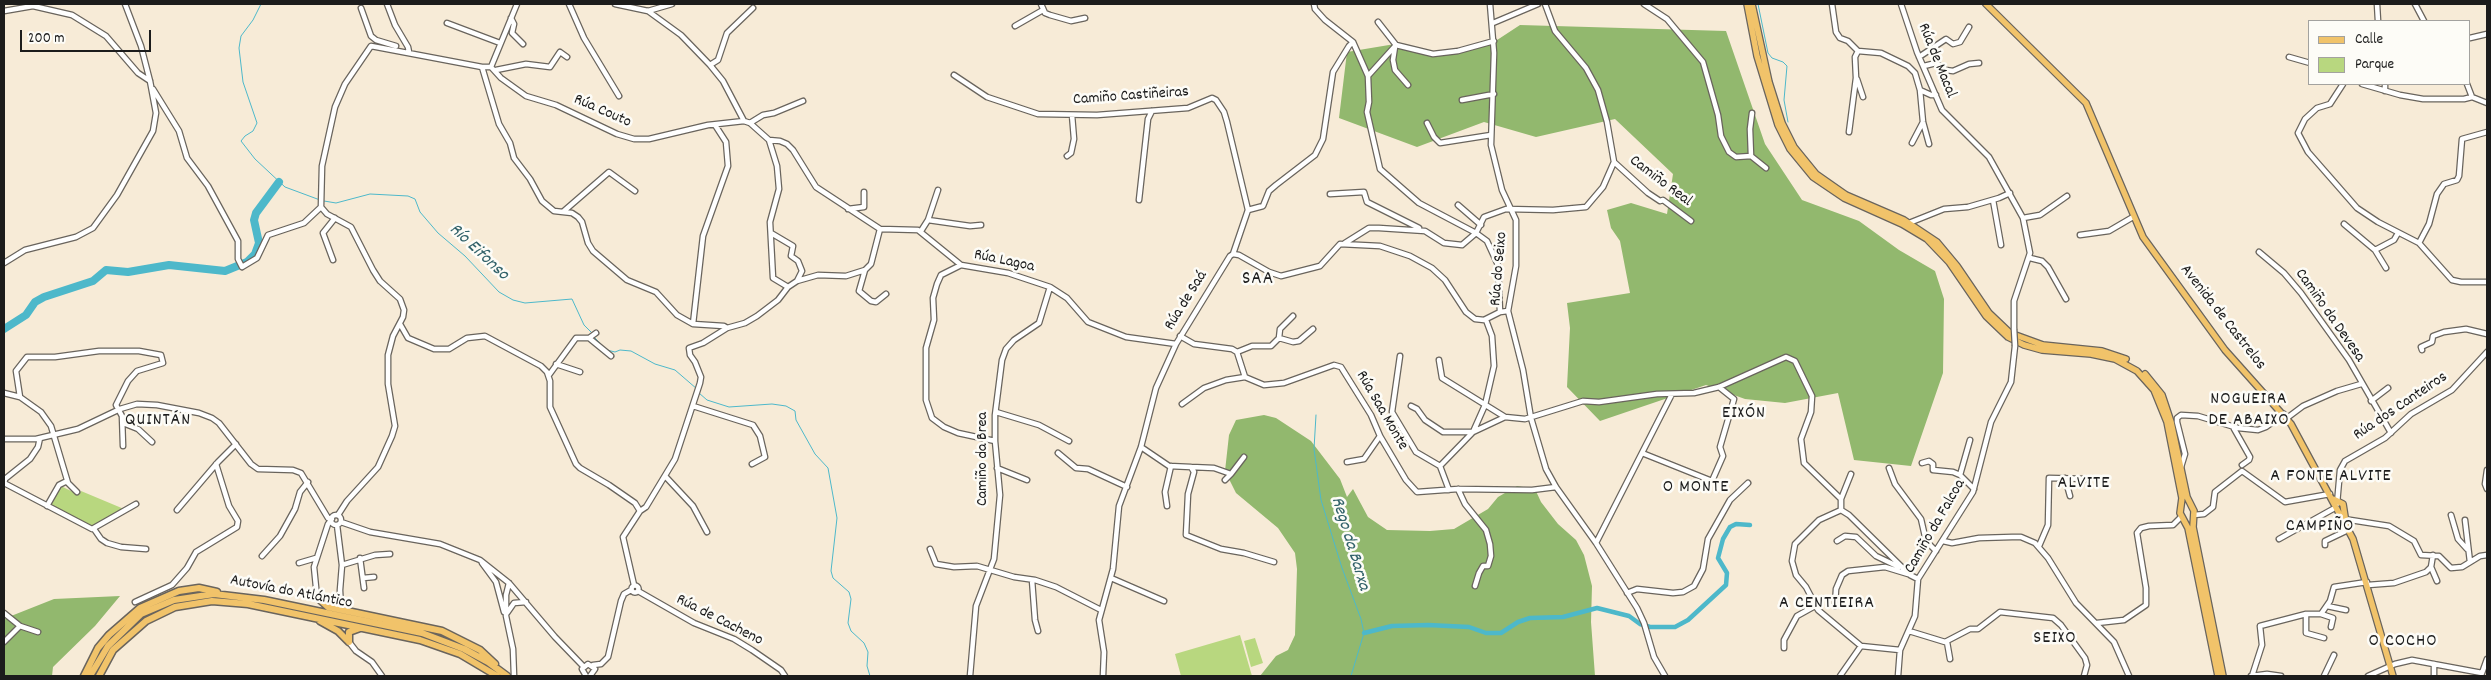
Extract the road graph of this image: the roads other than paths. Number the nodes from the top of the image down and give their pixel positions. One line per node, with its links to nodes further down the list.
1 (125, 4): 58 (street)
2 (386, 4): 44 (street)
3 (517, 4): 26 (street)
4 (569, 4): 68 (street)
5 (616, 4): 25 (street)
6 (672, 4): 20 (street)
7 (1041, 4): 23 (street)
8 (1314, 4): 38 (street)
9 (1490, 4): 32 (street, Rúa do Seixo)
10 (1538, 4): 32 (street)
11 (1545, 4): 89 (street, Camiño Real)
12 (1644, 4): 88 (street)
13 (1747, 4): 235 (main road)
14 (1752, 4): 110 (main road)
15 (1832, 4): 43 (street)
16 (1901, 4): 46 (street, Rúa de Macal)
17 (1986, 4): 105 (main road, Avenida de Castrelos)
18 (2377, 4): 28 (street)
19 (2414, 4): 29 (street)
20 (660, 6): 25 (street)
21 (361, 8): 42 (street)
22 (753, 8): 50 (street)
23 (1043, 10): 27 (street); 33 (street)
24 (4, 11): 58 (street)
25 (648, 11): 50 (street)
26 (511, 18): 39 (street); 40 (street)
27 (1085, 18)
28 (2378, 20)
29 (2423, 20)
30 (447, 22): 39 (street)
31 (1378, 22): 41 (street)
32 (1493, 23): 37 (street, Rúa do Seixo)
33 (1015, 26)
34 (1969, 27): 46 (street)
35 (2487, 34): 36 (street)
36 (2471, 38)
37 (1494, 41): 41 (street); 66 (street, Rúa do Seixo)
38 (1353, 42): 56 (street); 103 (street)
39 (500, 43): 53 (street)
40 (523, 44)
41 (1396, 45): 56 (street); 59 (street)
42 (401, 50): 44 (street); 99 (street)
43 (1858, 51): 57 (street); 64 (street)
44 (409, 52): 52 (street)
45 (567, 57): 54 (street)
46 (1919, 57): 51 (street, Rúa de Macal)
47 (2289, 57): 48 (street)
48 (2308, 62)
49 (1979, 63): 51 (street)
50 (710, 65): 77 (street)
51 (1924, 66): 67 (street, Rúa de Macal)
52 (482, 67): 53 (street); 104 (street)
53 (491, 67): 54 (street, Rúa Couto)
54 (496, 70): 80 (street, Rúa Couto)
55 (954, 74): 76 (street, Camiño Castiñeiras)
56 (1368, 76): 118 (street)
57 (1856, 78): 69 (street); 81 (street)
58 (151, 83): 99 (street); 129 (street)
59 (1408, 85)
60 (2342, 85): 119 (street)
61 (2365, 85): 65 (street)
62 (2385, 85): 65 (street)
63 (2467, 85): 70 (street)
64 (1920, 90): 67 (street); 78 (street)
65 (2386, 91): 70 (street)
66 (1494, 94): 71 (street); 83 (street, Rúa do Seixo)
67 (1936, 95): 94 (street, Rúa de Macal)
68 (619, 96)
69 (1863, 97)
70 (2472, 97): 73 (street)
71 (1462, 100)
72 (803, 101): 77 (street, Rúa Couto)
73 (2487, 103)
74 (1152, 111): 76 (street, Camiño Castiñeiras); 97 (street); 103 (street, Camiño Castiñeiras)
75 (1752, 113): 88 (street)
76 (1072, 114): 87 (street)
77 (747, 122): 80 (street, Rúa Couto); 84 (street)
78 (1923, 122): 85 (street); 86 (street)
79 (1427, 123): 83 (street)
80 (715, 124): 144 (street)
81 (1848, 132)
82 (2487, 132): 122 (street)
83 (1491, 135): 102 (street, Rúa do Seixo)
84 (769, 140): 101 (street); 117 (street)
85 (1912, 143)
86 (1929, 144)
87 (1067, 156)
88 (1751, 156): 90 (street)
89 (1614, 162): 102 (street, Camiño Real); 109 (street, Camiño Real)
90 (1766, 168)
91 (938, 190): 108 (street)
92 (635, 191): 104 (street)
93 (864, 192): 101 (street)
94 (2010, 193): 98 (street); 107 (street, Rúa de Macal)
95 (1330, 194): 116 (street)
96 (2067, 196): 107 (street)
97 (1139, 200)
98 (1993, 200): 110 (street); 123 (street)
99 (321, 205): 106 (street)
100 (1458, 205): 113 (street)
101 (847, 209): 114 (street)
102 (1512, 209): 113 (street, Camiño Real); 140 (street, Rúa do Seixo)
103 (1248, 210): 126 (street)
104 (564, 211): 144 (street)
105 (2133, 217): 120 (street); 175 (main road, Avenida de Castrelos)
106 (335, 218): 128 (street); 143 (street)
107 (2023, 218): 127 (street, Rúa de Macal)
108 (928, 220): 112 (street); 115 (street)
109 (1691, 221)
110 (1910, 223): 206 (main road)
111 (2344, 224): 124 (street)
112 (981, 225)
113 (1480, 225): 118 (street)
114 (880, 229): 115 (street); 132 (street)
115 (921, 231): 130 (street, Rúa Lagoa)
116 (1425, 231): 118 (street); 121 (street)
117 (770, 232): 133 (street); 135 (street)
118 (1476, 233): 139 (street)
119 (2398, 233): 122 (street); 124 (street)
120 (2080, 235)
121 (1344, 243): 126 (street); 142 (street)
122 (2419, 244): 134 (street)
123 (2002, 245)
124 (2375, 250): 131 (street)
125 (2259, 252): 162 (street, Camiño da Devesa)
126 (1233, 254): 149 (street, Rúa de Saá)
127 (2030, 258): 138 (street); 147 (street, Rúa de Macal)
128 (333, 260)
129 (4, 263)
130 (961, 265): 136 (street, Rúa Lagoa); 187 (street)
131 (2386, 268)
132 (865, 270): 133 (street); 137 (street)
133 (797, 281): 135 (street)
134 (2487, 282)
135 (788, 287): 145 (street)
136 (1050, 287): 151 (street, Rúa Lagoa); 174 (street, Camiño da Brea)
137 (886, 294)
138 (2066, 299)
139 (1500, 312): 140 (street); 142 (street)
140 (1508, 312): 177 (street, Rúa do Seixo)
141 (1293, 316): 150 (street)
142 (1486, 320): 170 (street)
143 (400, 324): 160 (street); 242 (street)
144 (693, 324): 145 (street)
145 (727, 328): 171 (street)
146 (1312, 329): 150 (street)
147 (2014, 329): 224 (street, Camiño da Falcoa, bridge)
148 (2487, 334): 152 (street)
149 (1180, 336): 151 (street, Rúa de Saá); 153 (street)
150 (1279, 338): 153 (street)
151 (1176, 344): 192 (street, Rúa de Saá)
152 (2422, 350)
153 (1237, 352): 161 (street)
154 (2487, 352): 181 (street, Rúa dos Canteiros)
155 (610, 356): 158 (street)
156 (1400, 356): 202 (street)
157 (1438, 360): 170 (street)
158 (556, 364): 159 (street); 160 (street)
159 (580, 372)
160 (548, 375): 238 (street)
161 (1245, 377): 169 (street); 183 (street, Rúa Saa Monte)
162 (2361, 384): 168 (street, Camiño da Devesa); 175 (street)
163 (1719, 387): 166 (street); 194 (street); 229 (street)
164 (2388, 388): 168 (street)
165 (4, 393): 167 (street)
166 (1672, 394): 177 (street); 194 (street)
167 (20, 397): 173 (street); 182 (street)
168 (2371, 401): 181 (street, Camiño da Devesa)
169 (1182, 404)
170 (1485, 405): 176 (street); 180 (street)
171 (693, 406): 199 (street); 211 (street)
172 (1410, 406): 180 (street)
173 (118, 410): 178 (street); 182 (street); 190 (street)
174 (996, 412): 187 (street, Camiño da Brea); 188 (street)
175 (2286, 416): 179 (street); 230 (main road, Avenida de Castrelos)
176 (1505, 417): 177 (street); 180 (street)
177 (1531, 418): 222 (street, Rúa do Seixo)
178 (123, 423): 189 (street); 191 (street)
179 (2234, 427): 200 (street); 206 (street)
180 (1473, 432): 202 (street)
181 (2390, 433): 221 (street, Rúa dos Canteiros)
182 (53, 434): 184 (street); 217 (street)
183 (1380, 436): 196 (street); 226 (street, Rúa Saa Monte)
184 (40, 438): 185 (street); 216 (street)
185 (4, 439)
186 (1970, 440): 210 (street)
187 (995, 441): 204 (street, Camiño da Brea)
188 (1068, 441)
189 (152, 442)
190 (236, 444): 198 (street); 218 (street)
191 (123, 446)
192 (1141, 447): 201 (street); 220 (street, Rúa de Saá)
193 (1058, 453): 220 (street)
194 (1642, 453): 250 (street)
195 (1244, 457): 208 (street)
196 (1347, 462)
197 (1922, 463): 210 (street)
198 (216, 464): 236 (street); 288 (street)
199 (752, 464)
200 (2242, 465)
201 (1171, 466): 203 (street); 233 (street)
202 (1440, 466): 226 (street)
203 (1191, 467): 208 (street); 264 (street)
204 (997, 468): 214 (street); 270 (street, Camiño da Brea)
205 (1890, 468): 256 (street)
206 (2180, 468): 234 (main road)
207 (2487, 470): 225 (street)
208 (1231, 474): 215 (street)
209 (1851, 474): 229 (street)
210 (1960, 475): 224 (street)
211 (665, 476): 238 (street); 246 (street)
212 (2065, 478): 213 (street); 228 (street); 252 (street)
213 (2090, 479)
214 (1027, 480)
215 (1225, 480)
216 (4, 481): 232 (street)
217 (67, 481): 227 (street); 232 (street)
218 (308, 482): 242 (street); 260 (street)
219 (1748, 483): 284 (street)
220 (1127, 486): 274 (street, Rúa de Saá)
221 (2340, 486): 230 (street, Rúa dos Canteiros); 230 (street, Rúa dos Canteiros)
222 (1556, 487): 223 (street, Rúa Saa Monte); 250 (street, Rúa do Seixo)
223 (1458, 489): 226 (street, Rúa Saa Monte); 280 (street)
224 (1974, 489): 249 (street, Camiño da Falcoa)
225 (2487, 489)
226 (1449, 490)
227 (77, 492)
228 (2070, 496)
229 (1841, 499): 237 (street)
230 (2336, 502): 240 (street); 244 (main road, Avenida de Castrelos); 247 (street)
231 (136, 504): 245 (street)
232 (47, 506): 245 (street)
233 (1167, 506)
234 (2190, 506): 235 (main road); 240 (main road)
235 (2182, 507): 241 (main road)
236 (177, 510)
237 (1841, 510): 269 (street); 290 (street)
238 (640, 511): 281 (street)
239 (2451, 515): 255 (street)
240 (2193, 516): 241 (main road); 342 (main road)
241 (2183, 518): 301 (street); 341 (main road)
242 (335, 520): 261 (street); 263 (street); 267 (street)
243 (2465, 520): 255 (street)
244 (2346, 523): 251 (street); 258 (street); 279 (main road)
245 (94, 529): 253 (street)
246 (707, 532)
247 (2279, 539)
248 (1837, 541): 269 (street)
249 (1943, 541): 252 (street); 256 (street, Camiño da Falcoa)
250 (1596, 543): 284 (street, Rúa do Seixo)
251 (2325, 545)
252 (2039, 546): 301 (street)
253 (146, 549)
254 (930, 549): 270 (street)
255 (2466, 549): 265 (street)
256 (1936, 551): 275 (street, Camiño da Falcoa)
257 (390, 554): 262 (street)
258 (2433, 555): 265 (street); 268 (street)
259 (2487, 555): 265 (street)
260 (262, 556)
261 (316, 558): 266 (street); 286 (street)
262 (360, 558): 267 (street); 273 (street)
263 (480, 560): 278 (street); 283 (street)
264 (1274, 562)
265 (2470, 562)
266 (299, 563)
267 (342, 565): 293 (street)
268 (2431, 567): 277 (street); 279 (street)
269 (1904, 569): 271 (street)
270 (991, 570): 276 (street); 335 (street, Camiño da Brea)
271 (1910, 575): 275 (street); 291 (street)
272 (374, 577): 273 (street)
273 (363, 578): 282 (street)
274 (1111, 578): 287 (street); 294 (street, Rúa de Saá)
275 (1918, 579): 306 (street, Camiño da Falcoa)
276 (1032, 580): 294 (street); 305 (street)
277 (2437, 581)
278 (509, 583): 283 (street); 289 (street); 299 (street)
279 (2367, 584): 292 (street); 321 (main road)
280 (1476, 586)
281 (633, 587): 320 (street); 334 (street, Rúa de Cacheno)
282 (364, 588)
283 (500, 593): 299 (street)
284 (1627, 593): 337 (street, Rúa do Seixo)
285 (225, 594): 322 (highway, Autovía do Atlántico); 328 (highway); 329 (highway, Autovía do Atlántico)
286 (317, 597): 293 (highway)
287 (1164, 601)
288 (135, 602)
289 (526, 602): 299 (street); 319 (street)
290 (1815, 606): 312 (street); 313 (street)
291 (1835, 606)
292 (2327, 606): 295 (street); 298 (street)
293 (341, 610): 322 (highway)
294 (1101, 610): 336 (street, Rúa de Saá)
295 (2346, 610)
296 (4, 614): 302 (street)
297 (2306, 614): 298 (street); 308 (street); 343 (street)
298 (2321, 614): 303 (street)
299 (506, 616): 333 (street)
300 (312, 617): 304 (highway, Autovía do Atlántico); 310 (highway); 330 (highway, Autovía do Atlántico)
301 (2097, 623): 340 (street)
302 (20, 626): 307 (street); 309 (street)
303 (2331, 627)
304 (364, 628): 310 (highway); 322 (highway, Autovía do Atlántico)
305 (1038, 631)
306 (1909, 631): 311 (street); 314 (street, Camiño da Falcoa)
307 (38, 632)
308 (2324, 638)
309 (4, 642)
310 (349, 642): 324 (street)
311 (1947, 642): 316 (street); 339 (street)
312 (1861, 646): 314 (street); 338 (street)
313 (1784, 648)
314 (1900, 650): 326 (street)
315 (2334, 655): 345 (street)
316 (1950, 659)
317 (2487, 659): 323 (street)
318 (2434, 664): 321 (street); 323 (street); 348 (street)
319 (583, 666): 320 (street); 325 (street)
320 (593, 666): 325 (street)
321 (2390, 666): 346 (street); 347 (main road)
322 (498, 673): 332 (highway, Autovía do Atlántico)
323 (2482, 674)
324 (381, 675): 331 (street)
325 (588, 675)
326 (1900, 675)
327 (2266, 675): 343 (street); 344 (street)
328 (84, 676)
329 (90, 676)
330 (99, 676)
331 (373, 676)
332 (508, 676)
333 (514, 676)
334 (785, 676)
335 (970, 676)
336 (1103, 676)
337 (1665, 676)
338 (1840, 676)
339 (2084, 676)
340 (2129, 676)
341 (2218, 676)
342 (2223, 676)
343 (2251, 676)
344 (2281, 676)
345 (2324, 676)
346 (2368, 676)
347 (2393, 676)
348 (2434, 676)

